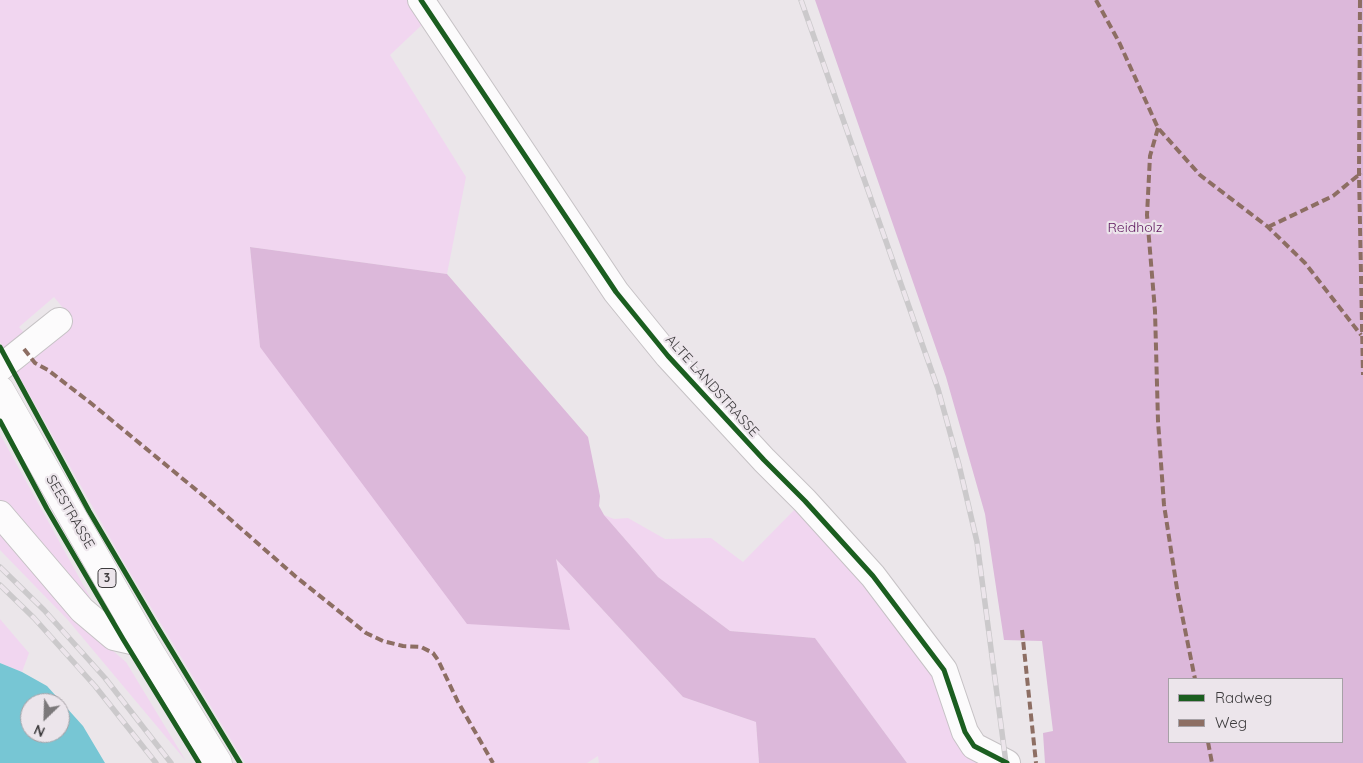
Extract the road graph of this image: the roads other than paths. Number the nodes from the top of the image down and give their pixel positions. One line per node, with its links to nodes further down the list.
1 (421, 0): 8 (street, ALTE LANDSTRASSE)
2 (59, 321): 3 (street)
3 (0, 368)
4 (0, 390): 6 (main road, SEESTRASSE / 3)
5 (0, 514): 6 (street)
6 (145, 644): 7 (main road, SEESTRASSE / 3)
7 (218, 763)
8 (1007, 763)

